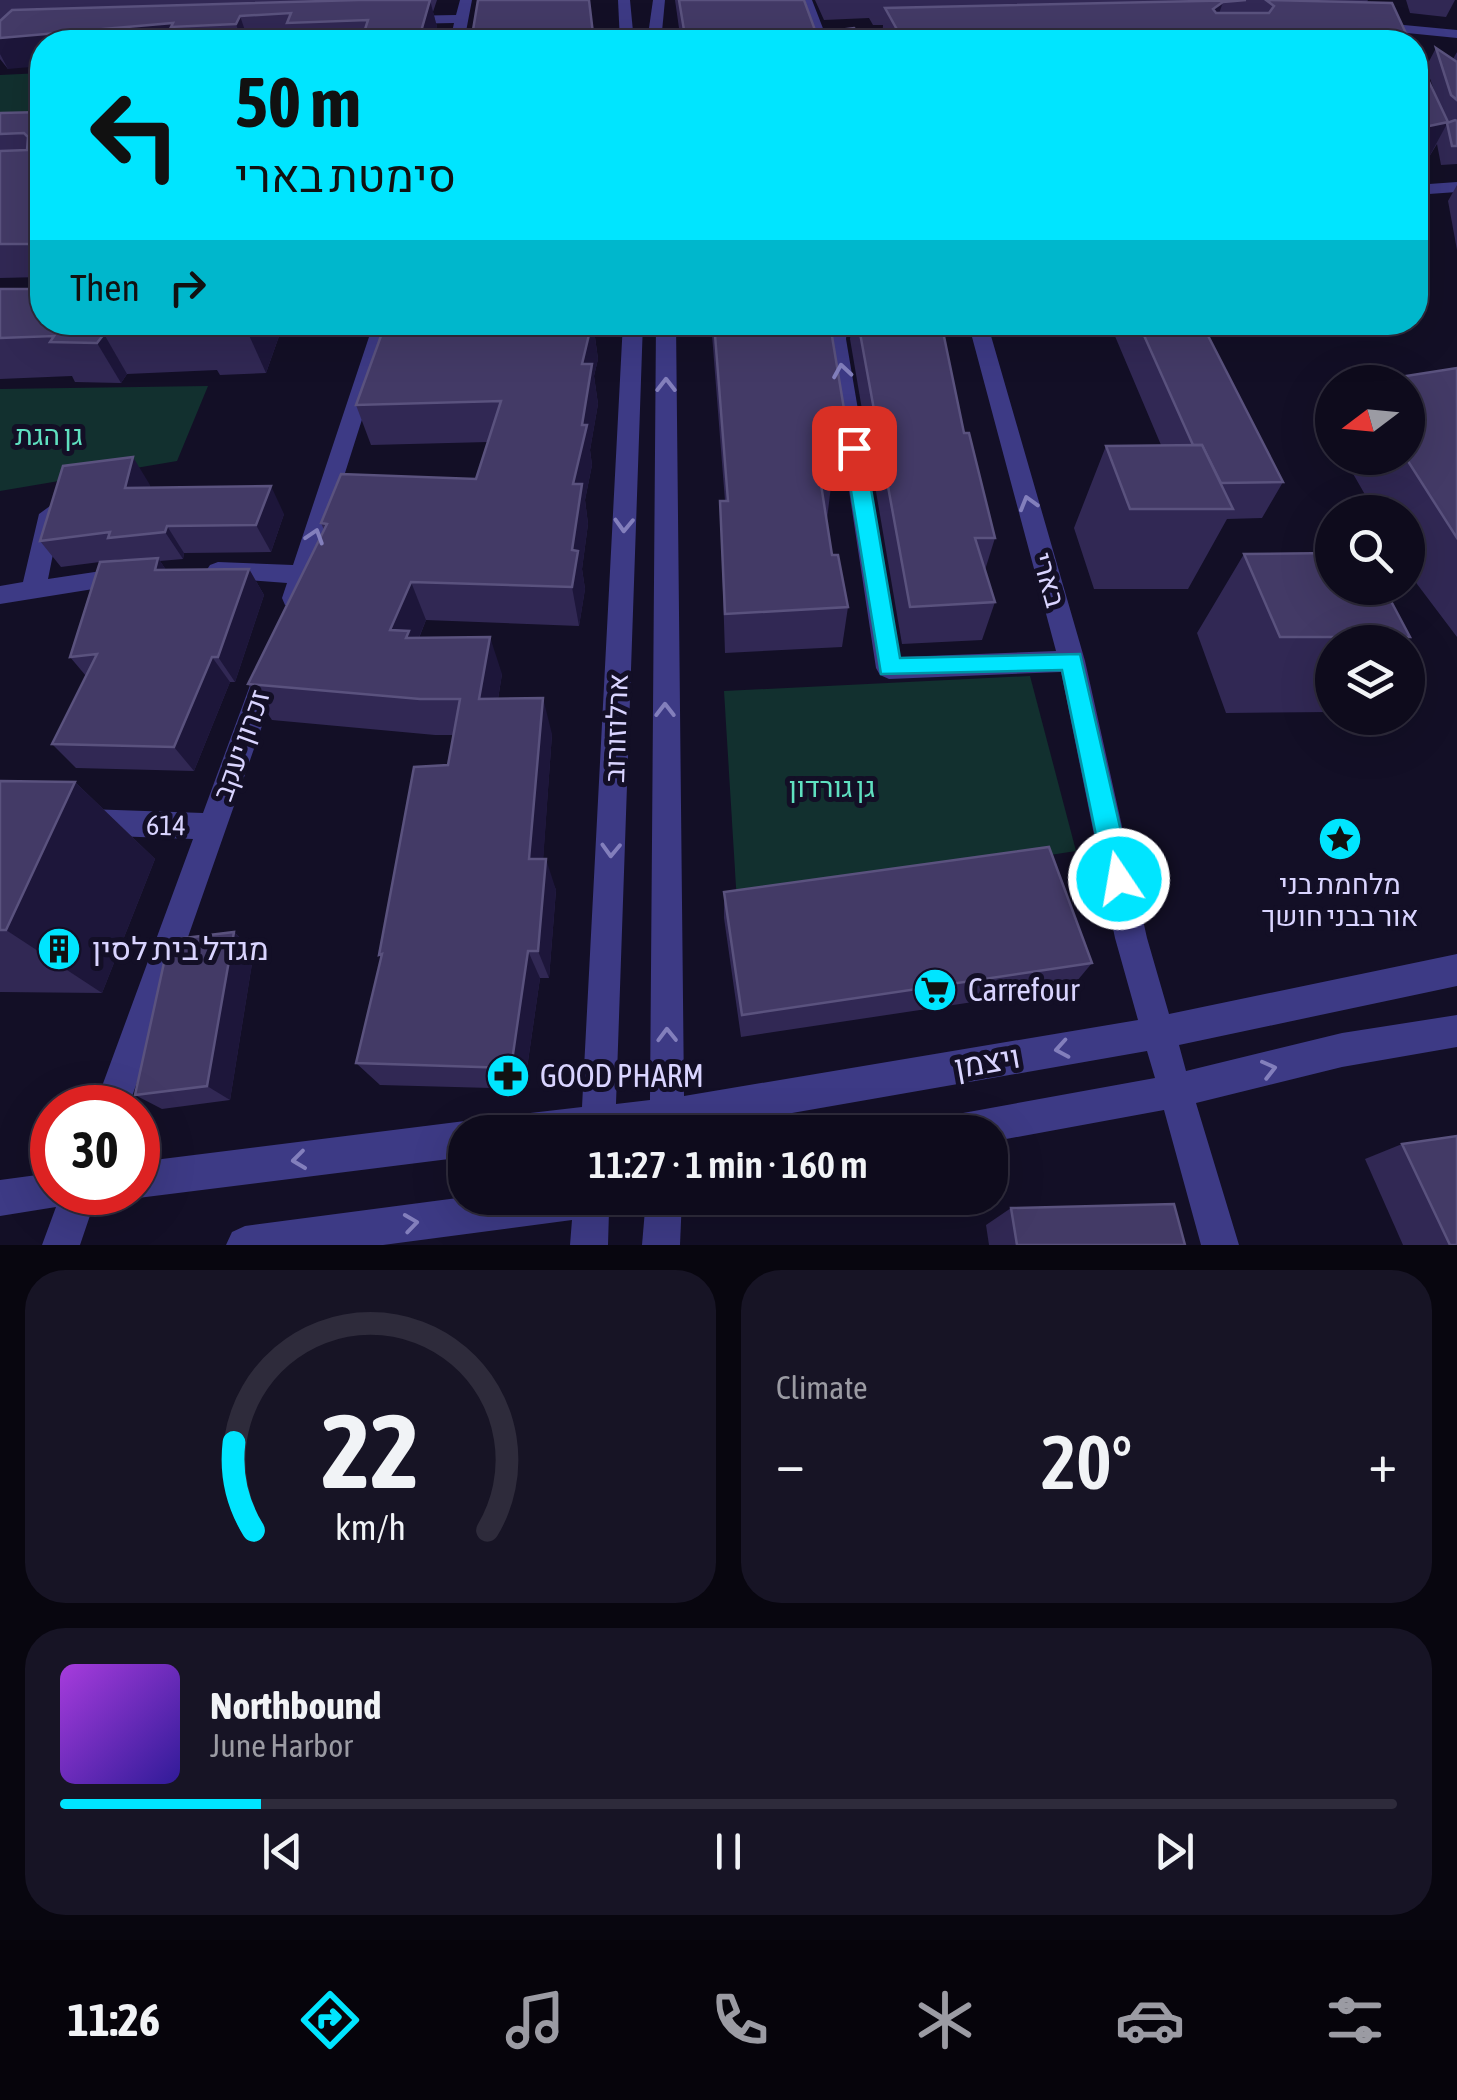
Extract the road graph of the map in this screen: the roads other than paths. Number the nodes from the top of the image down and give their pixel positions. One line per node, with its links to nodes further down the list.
1 (466, 0): 5 (street)
2 (624, 0): 9 (street)
3 (659, 0): 10 (street)
4 (806, 0): 11 (street)
5 (461, 19): 6 (street); 8 (street)
6 (383, 20)
7 (1355, 24): 12 (street)
8 (459, 30)
9 (625, 30)
10 (655, 30)
11 (817, 30)
12 (1416, 30)
13 (1428, 31): 14 (street)
14 (1457, 34)
15 (1457, 187): 16 (street)
16 (1428, 189)
17 (380, 335): 25 (street, זכרון יעקב, one-way to 17)
18 (632, 335): 36 (street, ארלוזורוב, one-way to 36)
19 (666, 335): 37 (street, ארלוזורוב, one-way to 19)
20 (837, 335): 28 (street, one-way to 20)
21 (981, 335): 28 (street, בארי, one-way to 21)
22 (56, 489): 26 (street)
23 (190, 572): 25 (street)
24 (156, 574): 26 (street)
25 (303, 574): 30 (street, זכרון יעקב)
26 (34, 587): 27 (street)
27 (0, 596)
28 (1072, 660): 33 (street, בארי)
29 (58, 822): 30 (street, 614)
30 (212, 826): 34 (street, זכרון יעקב)
31 (1457, 970): 33 (street, ויצמן)
32 (1457, 1031): 35 (street, one-way to 32)
33 (1158, 1033): 35 (street, בארי); 38 (street, ויצמן, one-way to 38)
34 (118, 1085)
35 (1174, 1090): 39 (street); 52 (street, בארי)
36 (599, 1115)
37 (667, 1115)
38 (716, 1115)
39 (1008, 1121)
40 (448, 1140): 41 (street, one-way to 41)
41 (160, 1177)
42 (30, 1194): 43 (street)
43 (0, 1198)
44 (72, 1215): 48 (street)
45 (468, 1215): 49 (street, one-way to 45)
46 (592, 1215): 50 (street)
47 (663, 1215): 51 (street)
48 (61, 1245)
49 (245, 1245)
50 (589, 1245)
51 (662, 1245)
52 (1220, 1245)

